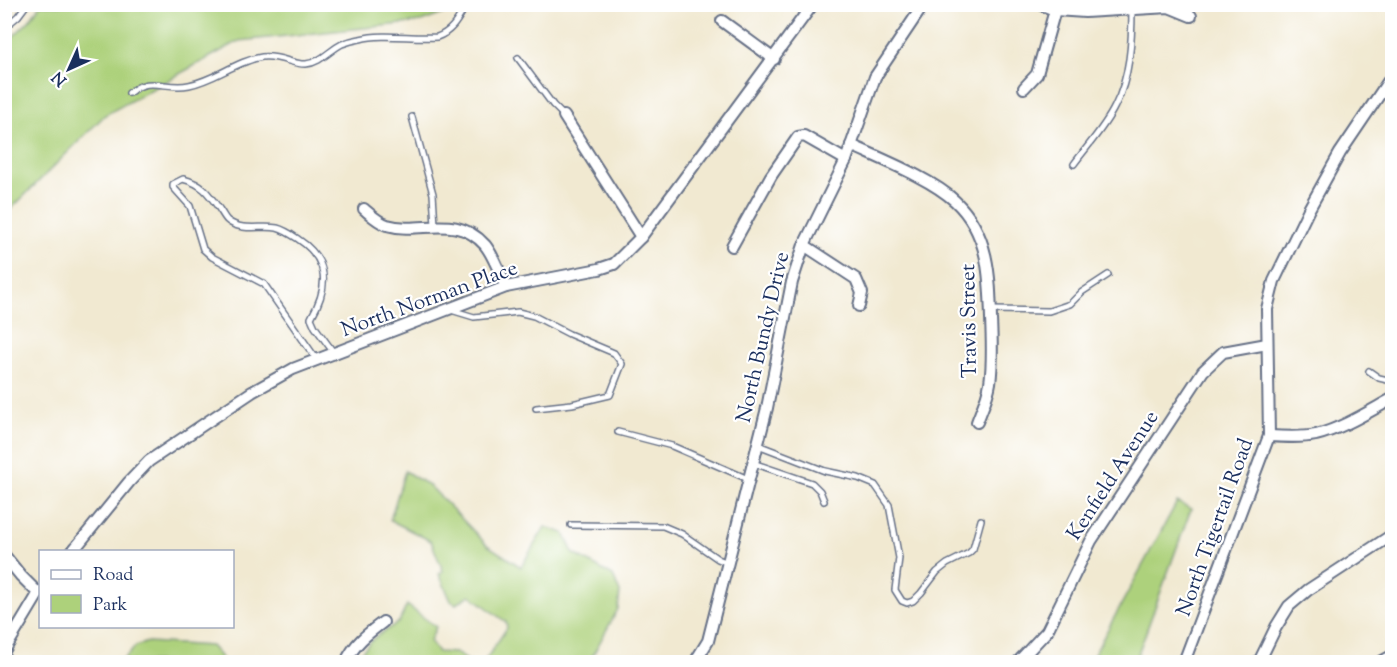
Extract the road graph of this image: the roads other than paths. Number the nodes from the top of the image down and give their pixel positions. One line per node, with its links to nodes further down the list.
1 (8, 4): 7 (lane)
2 (27, 4): 12 (lane)
3 (466, 4): 17 (lane)
4 (813, 4): 14 (street, North Norman Place)
5 (924, 4): 20 (street, North Bundy Drive)
6 (1040, 4): 9 (street)
7 (4, 8)
8 (1132, 9): 9 (street); 10 (street); 22 (lane)
9 (1055, 10): 16 (street)
10 (1191, 16)
11 (722, 21): 14 (street)
12 (4, 28)
13 (518, 58): 18 (lane)
14 (774, 59): 25 (street, North Norman Place)
15 (1392, 76): 33 (street, North Tigertail Road)
16 (1024, 88)
17 (129, 93)
18 (564, 116): 25 (street)
19 (412, 117): 24 (lane)
20 (851, 145): 21 (street, North Bundy Drive); 32 (street, Travis Street)
21 (846, 160): 26 (street, North Bundy Drive); 27 (street)
22 (1074, 164)
23 (364, 209): 24 (street)
24 (435, 225): 29 (street)
25 (641, 237): 29 (street, North Norman Place)
26 (804, 245): 30 (street); 43 (street, North Bundy Drive)
27 (732, 246)
28 (1108, 275): 32 (lane)
29 (506, 287): 31 (street, North Norman Place)
30 (859, 306)
31 (449, 309): 34 (street, North Norman Place); 39 (lane)
32 (991, 310): 40 (street, Travis Street)
33 (1267, 344): 42 (street, North Tigertail Road); 59 (street, Kenfield Avenue)
34 (334, 353): 35 (street, North Norman Place); 35 (lane)
35 (317, 360): 50 (street, North Norman Place)
36 (1368, 371): 37 (lane)
37 (1392, 381)
38 (1392, 399): 42 (street)
39 (536, 408)
40 (978, 422)
41 (618, 432): 45 (lane)
42 (1269, 436): 60 (street, North Tigertail Road)
43 (757, 444): 44 (street, North Bundy Drive); 47 (lane)
44 (752, 463): 45 (street, North Bundy Drive); 46 (lane)
45 (748, 479): 52 (street, North Bundy Drive)
46 (824, 501)
47 (981, 520)
48 (571, 525): 52 (lane)
49 (1392, 535): 61 (street)
50 (74, 550)
51 (4, 555): 53 (street)
52 (728, 563): 58 (street, North Bundy Drive)
53 (39, 592): 55 (street)
54 (383, 622): 57 (street)
55 (4, 651)
56 (1392, 656): 62 (street)
57 (346, 663)
58 (695, 663)
59 (1018, 663)
60 (1185, 663)
61 (1259, 663)
62 (1381, 663)

